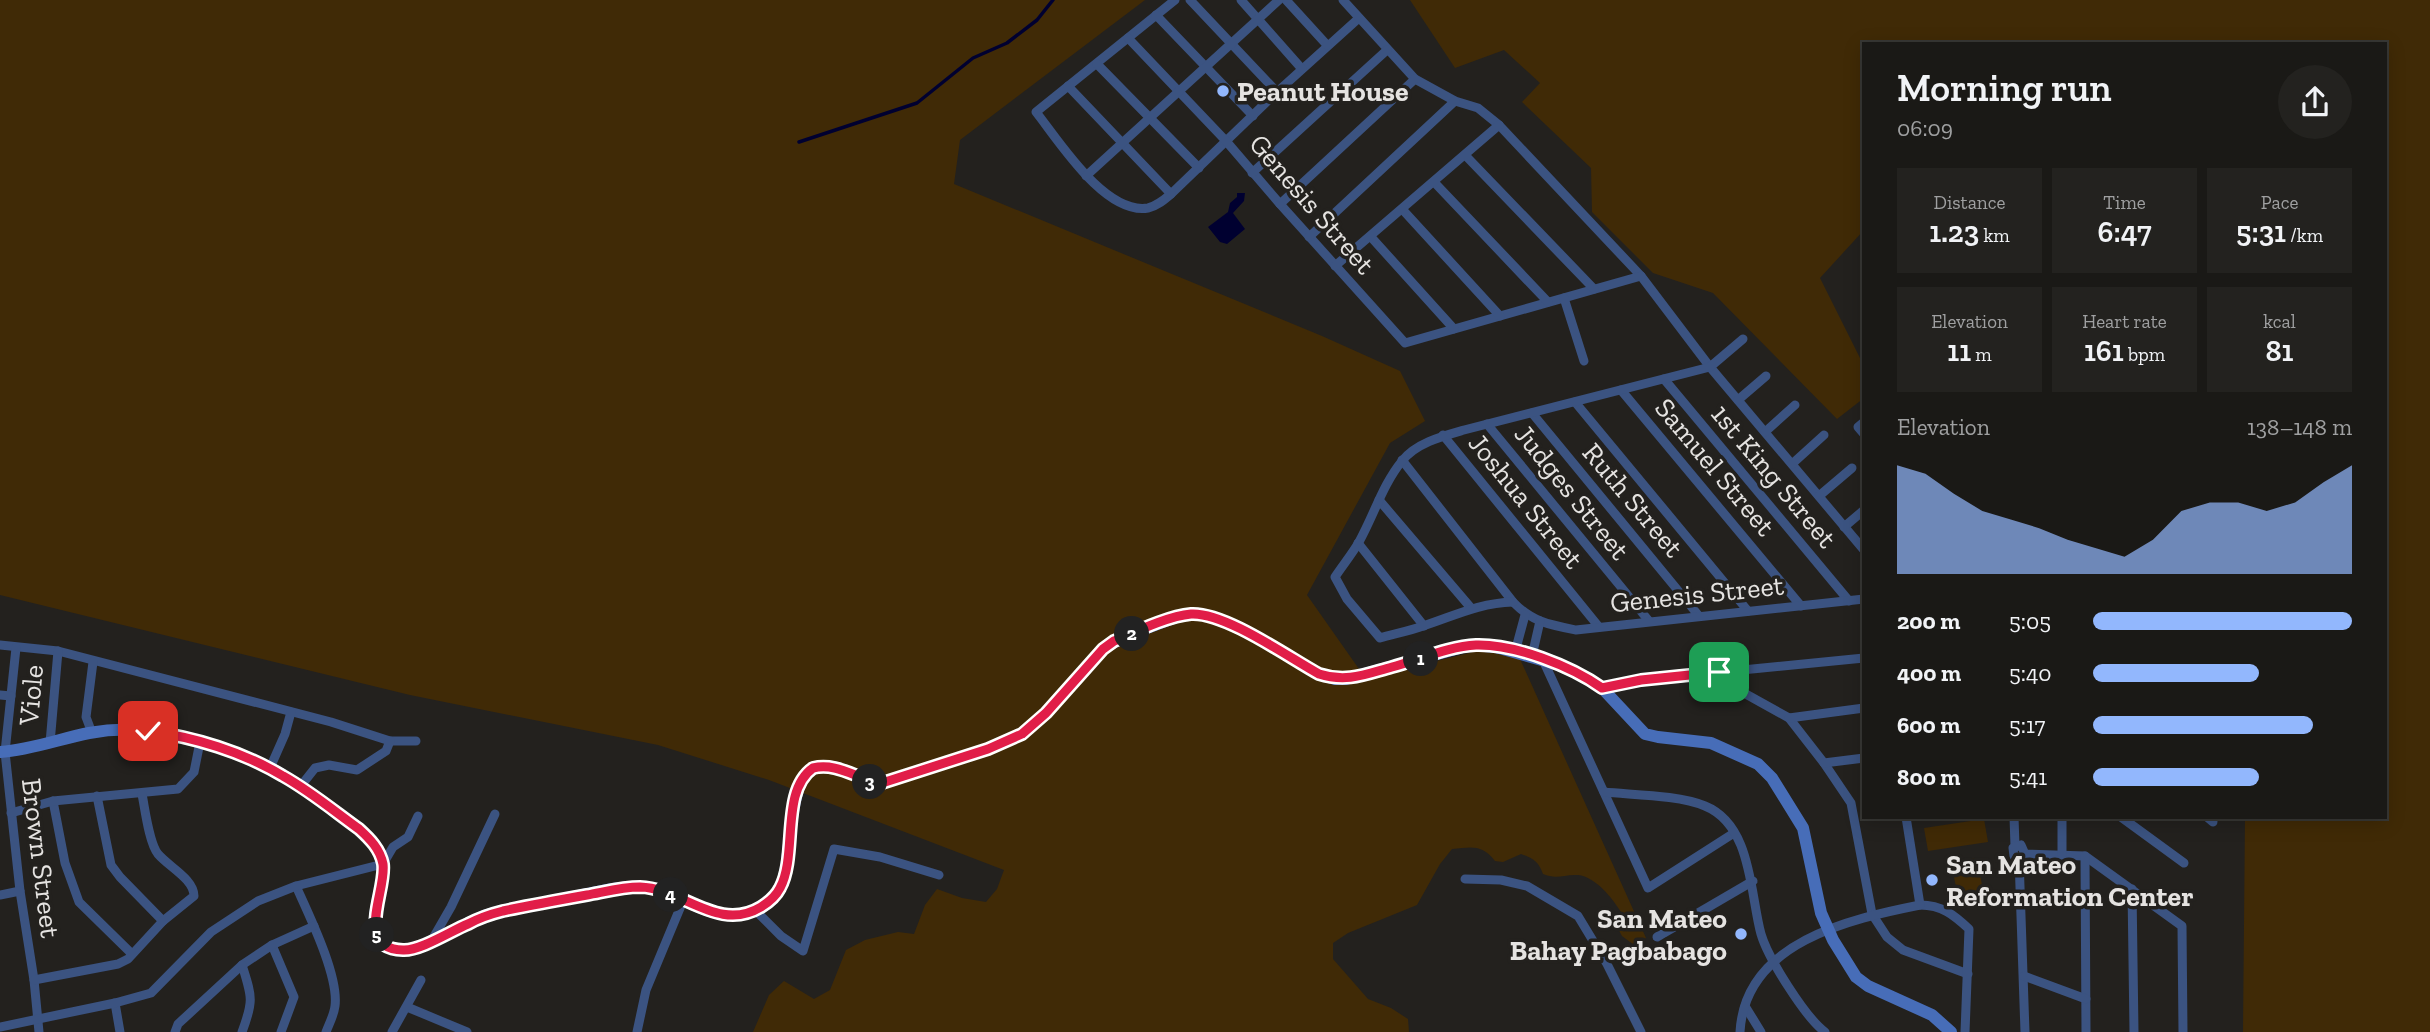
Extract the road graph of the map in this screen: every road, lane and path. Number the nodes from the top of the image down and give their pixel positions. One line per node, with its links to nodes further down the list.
1 (1175, 0): 7 (street, Genesis Street)
2 (1190, 0): 11 (street)
3 (1241, 0): 9 (street)
4 (1279, 0): 9 (street)
5 (1286, 0): 12 (street)
6 (1343, 0): 8 (street)
7 (1156, 15): 10 (street, Genesis Street); 15 (street)
8 (1359, 18): 12 (street); 13 (street)
9 (1258, 19): 11 (street); 16 (street)
10 (1128, 38): 14 (street, Genesis Street); 19 (street)
11 (1231, 43): 15 (street); 20 (street)
12 (1327, 45): 16 (street)
13 (1387, 50): 17 (street); 29 (street)
14 (1097, 64): 18 (street, Genesis Street); 23 (street)
15 (1206, 67): 19 (street); 22 (street)
16 (1302, 69): 20 (street)
17 (1415, 79): 21 (street); 33 (street)
18 (1068, 86): 26 (street); 30 (street, Genesis Street)
19 (1178, 91): 23 (street); 25 (street)
20 (1277, 92): 22 (street)
21 (1455, 100): 24 (street); 35 (street)
22 (1253, 116): 25 (street)
23 (1149, 118): 26 (street); 28 (street)
24 (1499, 125): 27 (street); 38 (street)
25 (1226, 141): 28 (street, Genesis Street); 29 (street, Genesis Street)
26 (1122, 143): 30 (street); 32 (street)
27 (1465, 155): 31 (street); 39 (street)
28 (1199, 168): 32 (street, Genesis Street)
29 (1252, 173): 33 (street, Genesis Street)
30 (1086, 176): 32 (street, Genesis Street)
31 (1434, 181): 34 (street); 41 (street)
32 (1171, 194)
33 (1280, 204): 35 (street, Genesis Street)
34 (1402, 209): 36 (street); 42 (street)
35 (1309, 237): 37 (street, Genesis Street)
36 (1371, 237): 37 (street); 43 (street)
37 (1335, 266): 43 (street, Genesis Street)
38 (1641, 276): 39 (street, Genesis Street); 46 (street)
39 (1594, 289): 40 (street, Genesis Street)
40 (1564, 298): 41 (street, Genesis Street); 45 (street)
41 (1548, 302): 42 (street, Genesis Street)
42 (1500, 316): 43 (street, Genesis Street)
43 (1454, 329)
44 (1743, 339): 46 (street)
45 (1584, 361)
46 (1710, 367): 48 (street); 50 (street)
47 (1766, 376): 50 (street)
48 (1664, 379): 49 (street); 68 (street, 1st King Street)
49 (1621, 390): 51 (street); 70 (street, Samuel Street)
50 (1738, 400): 55 (street)
51 (1575, 402): 53 (street); 72 (street)
52 (1795, 405): 55 (street)
53 (1532, 413): 54 (street); 74 (street, Ruth Street)
54 (1487, 424): 56 (street); 76 (street, Judges Street)
55 (1765, 432): 59 (street)
56 (1443, 435): 58 (street); 78 (street, Joshua Street)
57 (1824, 435): 59 (street)
58 (1402, 460): 62 (street); 69 (street, Genesis Street)
59 (1791, 464): 61 (street)
60 (1852, 468): 61 (street)
61 (1819, 496): 64 (street)
62 (1379, 500): 65 (street); 71 (street)
63 (1862, 511): 64 (street)
64 (1844, 527): 66 (street)
65 (1358, 543): 77 (street); 77 (street)
66 (1862, 548)
67 (1862, 599): 68 (street, Genesis Street)
68 (1849, 601): 70 (street, Genesis Street)
69 (1513, 602): 71 (street); 73 (street, Genesis Street)
70 (1801, 606): 72 (street, Genesis Street)
71 (1471, 608): 77 (street)
72 (1748, 611): 74 (street, Genesis Street)
73 (1525, 615): 75 (street, Genesis Street); 82 (street)
74 (1699, 615): 76 (street, Genesis Street)
75 (1540, 621): 78 (street, Genesis Street); 83 (street)
76 (1649, 621): 78 (street, Genesis Street)
77 (1424, 626)
78 (1600, 627)
79 (0, 645): 80 (street)
80 (16, 648): 81 (street); 89 (street, Brown Street)
81 (58, 651): 85 (street); 97 (street, Viole)
82 (1515, 652): 83 (street); 130 (street)
83 (1537, 658): 87 (street); 103 (street)
84 (1862, 658): 86 (street)
85 (93, 662): 91 (street); 93 (street)
86 (1719, 672): 87 (street); 92 (street)
87 (1602, 688): 134 (street)
88 (0, 695): 89 (street)
89 (11, 696): 98 (street, Brown Street)
90 (1862, 708): 92 (street)
91 (291, 712): 94 (street); 101 (street)
92 (1789, 718): 100 (street)
93 (92, 733): 96 (street); 97 (street)
94 (390, 741): 95 (street); 102 (street)
95 (416, 741)
96 (200, 742): 101 (street); 104 (street)
97 (50, 743): 98 (street)
98 (3, 752): 108 (street, Brown Street)
99 (1862, 758): 100 (street)
100 (1824, 763): 107 (street)
101 (270, 768): 102 (street)
102 (300, 787): 120 (street)
103 (1604, 792): 115 (street); 115 (street)
104 (142, 794): 105 (street); 132 (street)
105 (97, 796): 106 (street); 132 (street)
106 (53, 802): 108 (street); 138 (street)
107 (1859, 810): 131 (street)
108 (11, 813): 126 (street, Brown Street)
109 (495, 814): 136 (street)
110 (418, 816): 120 (street)
111 (1906, 819): 129 (street)
112 (2014, 819): 117 (street)
113 (2062, 819): 116 (street)
114 (2124, 819): 119 (street)
115 (1734, 833): 123 (street)
116 (2062, 854): 117 (street); 118 (street)
117 (2022, 856): 142 (street)
118 (2085, 856): 125 (street); 145 (street)
119 (2184, 863)
120 (383, 864): 124 (street); 136 (street)
121 (939, 875): 130 (street)
122 (1465, 879): 160 (street)
123 (1753, 881): 135 (street); 139 (street)
124 (296, 886): 133 (street); 146 (street)
125 (2132, 889): 168 (street); 169 (street)
126 (20, 891): 127 (street); 143 (street, Brown Street)
127 (0, 895)
128 (683, 901): 130 (street); 136 (street); 159 (street)
129 (1920, 905): 131 (street); 141 (street)
130 (755, 910)
131 (1872, 914): 134 (street); 141 (street)
132 (163, 921): 138 (street)
133 (314, 926): 137 (street); 156 (street)
134 (1827, 928): 139 (street); 164 (street)
135 (1657, 937)
136 (432, 940)
137 (272, 945): 140 (street); 155 (street)
138 (132, 954): 143 (street)
139 (1775, 962): 147 (street); 163 (street)
140 (242, 965): 153 (street); 154 (street)
141 (1968, 974): 165 (street)
142 (2024, 976): 145 (street); 166 (street)
143 (34, 980): 149 (street, Brown Street)
144 (421, 980): 148 (street)
145 (2086, 999): 167 (street)
146 (115, 1003): 149 (street); 152 (street)
147 (1745, 1006): 161 (street); 162 (street)
148 (407, 1007): 157 (street); 158 (street)
149 (38, 1019): 150 (street); 151 (street, Brown Street)
150 (0, 1027)
151 (39, 1032)
152 (120, 1032)
153 (174, 1032)
154 (242, 1032)
155 (281, 1032)
156 (326, 1032)
157 (392, 1032)
158 (467, 1032)
159 (637, 1032)
160 (1641, 1032)
161 (1740, 1032)
162 (1761, 1032)
163 (1825, 1032)
164 (1951, 1032)
165 (1965, 1032)
166 (2025, 1032)
167 (2086, 1032)
168 (2134, 1032)
169 (2183, 1032)

